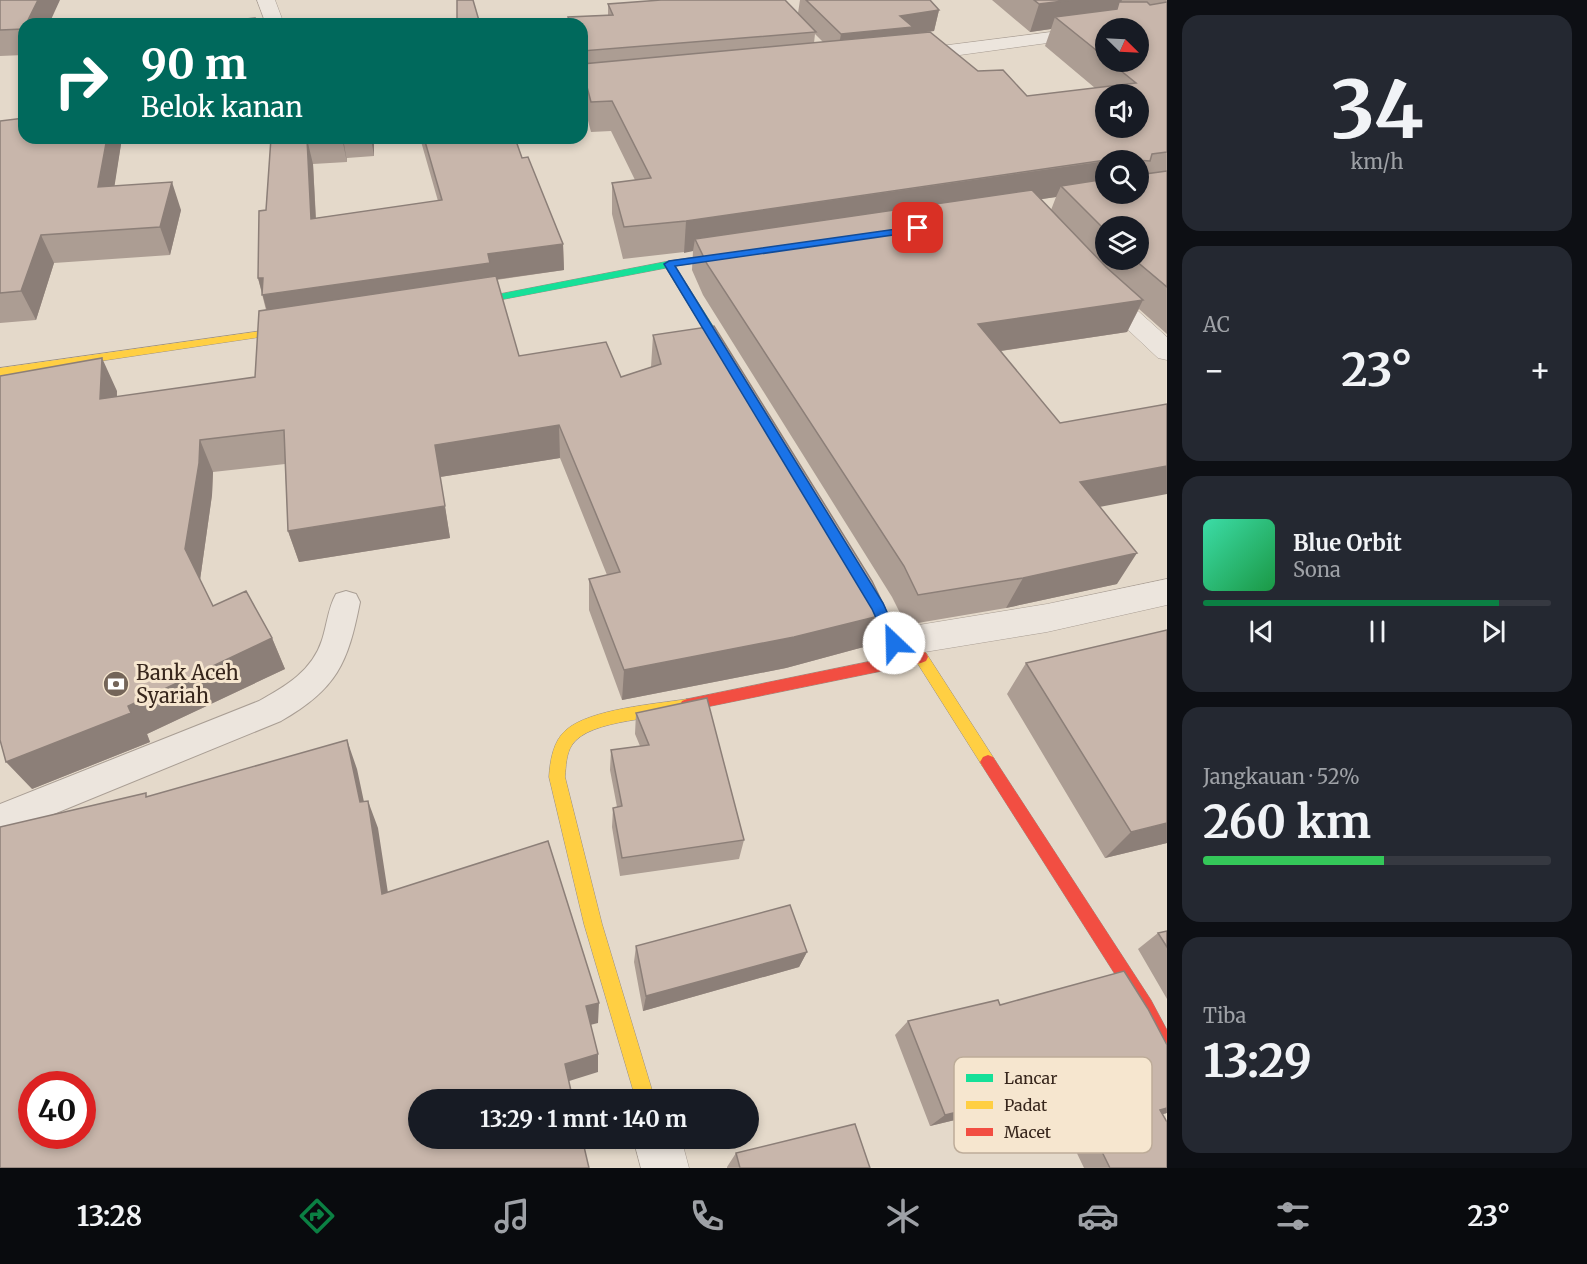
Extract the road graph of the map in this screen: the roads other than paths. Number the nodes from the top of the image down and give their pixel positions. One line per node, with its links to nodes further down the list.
1 (266, 0): 2 (street)
2 (273, 18)
3 (1095, 31): 4 (street)
4 (894, 57)
5 (752, 252): 6 (street)
6 (669, 264): 8 (street); 12 (street)
7 (1080, 268): 10 (street)
8 (439, 308)
9 (322, 325): 11 (street)
10 (1167, 352)
11 (0, 372)
12 (737, 375)
13 (854, 567): 16 (street)
14 (1167, 592): 16 (street)
15 (346, 602): 17 (lane)
16 (908, 650): 18 (street); 19 (street)
17 (0, 820)
18 (1167, 1050)
19 (643, 1089)
20 (660, 1149): 21 (street)
21 (665, 1168)

